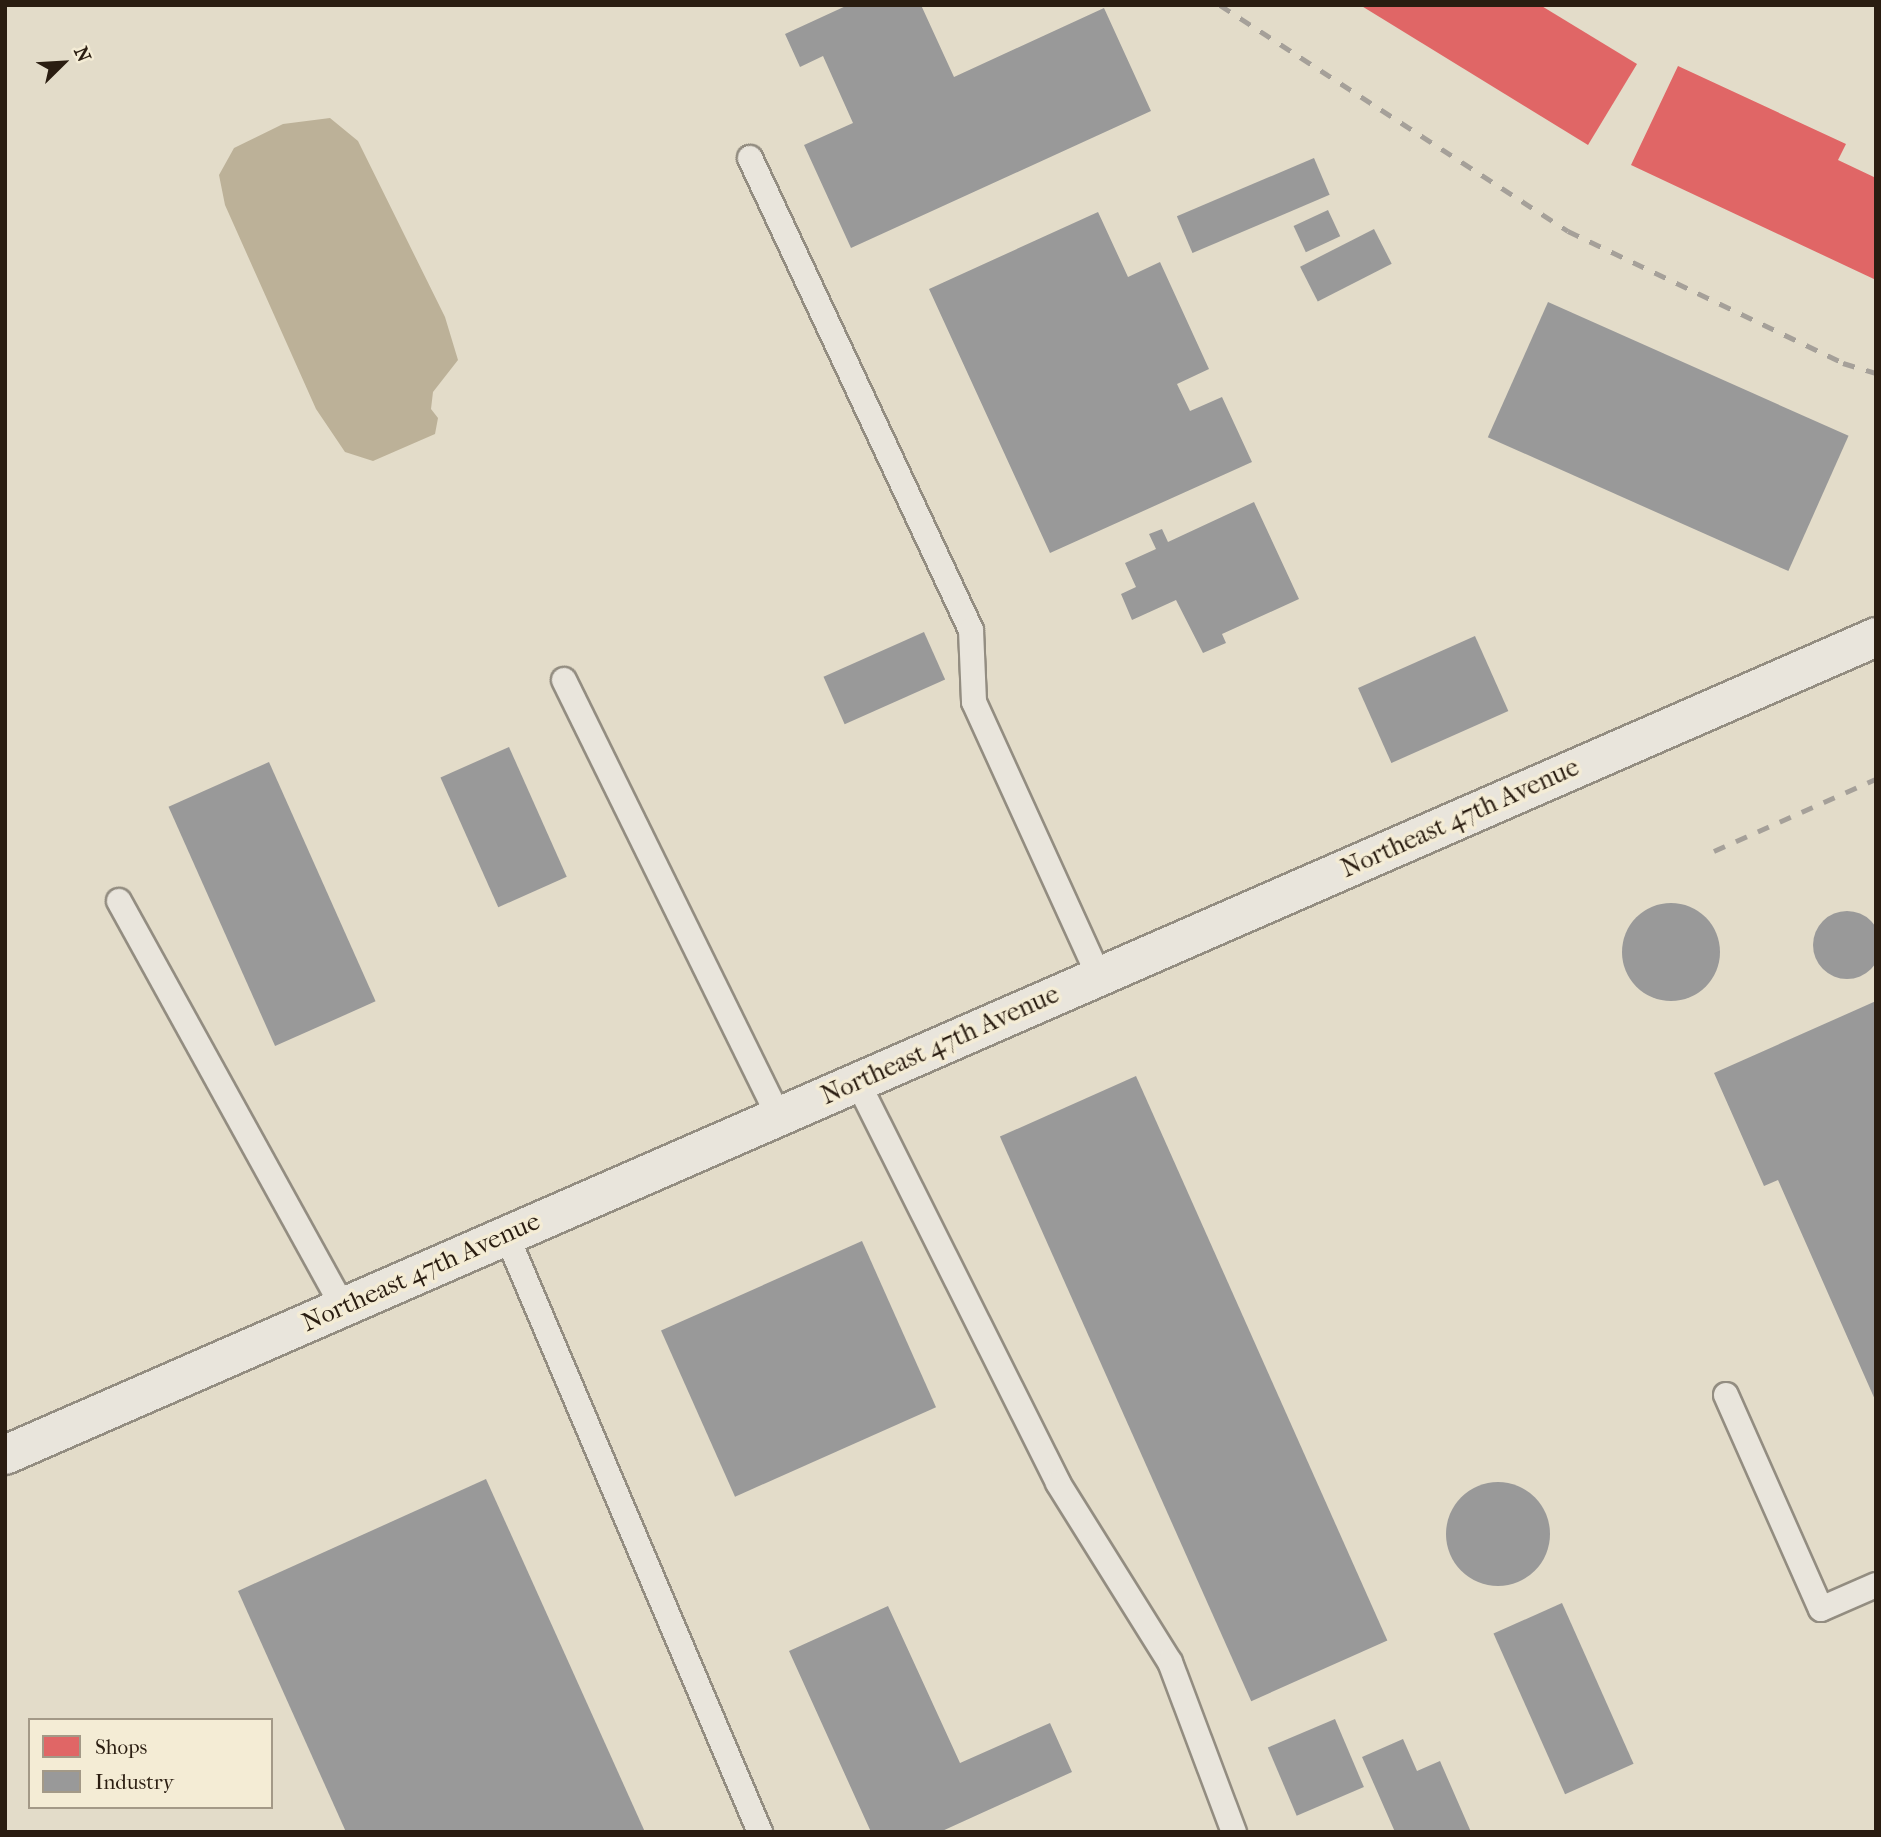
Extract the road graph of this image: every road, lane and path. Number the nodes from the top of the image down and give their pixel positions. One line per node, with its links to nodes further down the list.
1 (750, 158): 5 (lane)
2 (1876, 636): 5 (street, Northeast 47th Avenue)
3 (564, 680): 7 (lane)
4 (119, 901): 9 (lane)
5 (1099, 976): 6 (street, Northeast 47th Avenue)
6 (857, 1082): 7 (street, Northeast 47th Avenue); 14 (lane)
7 (779, 1116): 8 (street, Northeast 47th Avenue)
8 (506, 1234): 9 (street, Northeast 47th Avenue); 13 (lane)
9 (342, 1306): 11 (street, Northeast 47th Avenue)
10 (1726, 1395): 12 (lane)
11 (5, 1455)
12 (1876, 1585)
13 (760, 1832)
14 (1234, 1832)

